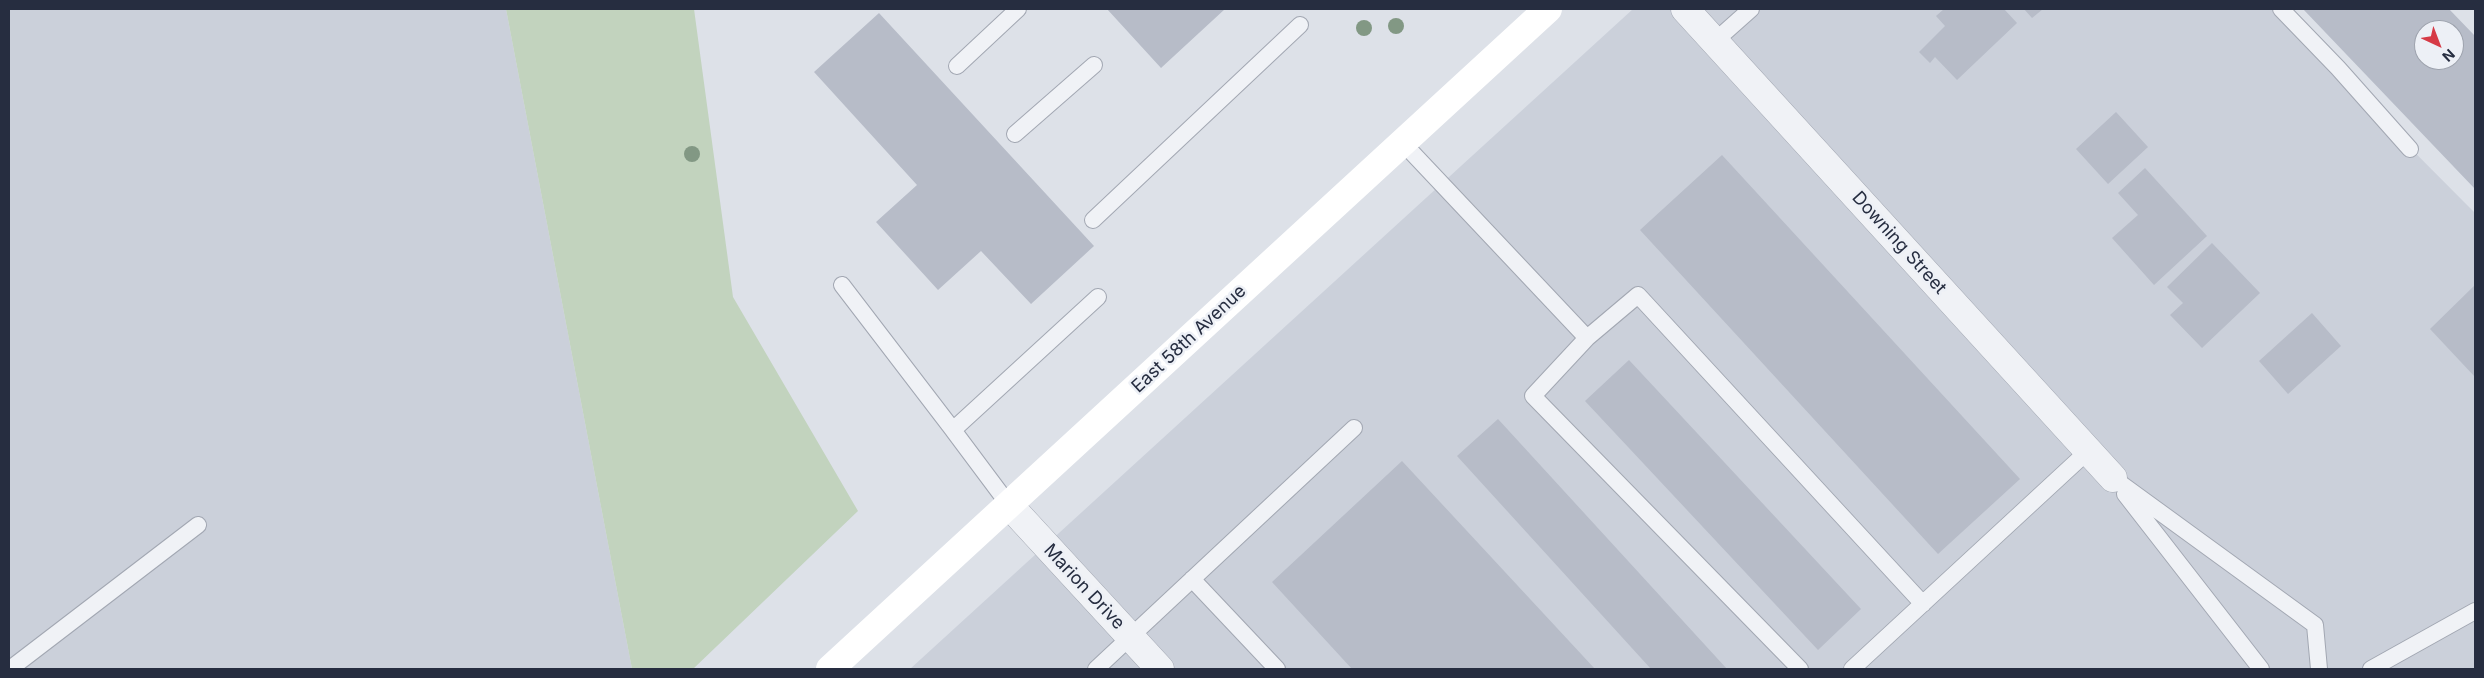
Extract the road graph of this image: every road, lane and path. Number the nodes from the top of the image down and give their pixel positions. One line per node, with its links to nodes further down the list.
1 (1018, 9): 9 (lane)
2 (1548, 9): 11 (main road, East 58th Avenue)
3 (1685, 9): 7 (street, Downing Street)
4 (1751, 9): 7 (lane)
5 (2281, 9): 12 (lane)
6 (1300, 25): 13 (lane)
7 (1715, 41): 19 (street, Downing Street)
8 (1094, 65): 10 (lane)
9 (957, 66)
10 (1015, 134)
11 (1403, 143): 16 (lane); 21 (main road, East 58th Avenue)
12 (2410, 148)
13 (1093, 220)
14 (842, 285): 18 (lane)
15 (1098, 297): 18 (lane)
16 (1587, 338): 24 (lane); 32 (lane)
17 (1354, 428): 23 (lane)
18 (953, 430): 21 (lane)
19 (2088, 451): 20 (street, Downing Street); 24 (lane)
20 (2113, 478): 34 (lane); 35 (lane)
21 (1009, 505): 26 (street, Marion Drive); 28 (main road, East 58th Avenue)
22 (198, 525): 27 (lane)
23 (1192, 579): 26 (lane); 31 (lane)
24 (1923, 604): 33 (lane)
25 (2475, 611): 36 (lane)
26 (1130, 637): 29 (lane); 30 (street, Marion Drive)
27 (10, 669)
28 (830, 669)
29 (1096, 669)
30 (1160, 669)
31 (1277, 669)
32 (1800, 669)
33 (1852, 669)
34 (2261, 669)
35 (2319, 669)
36 (2371, 669)

